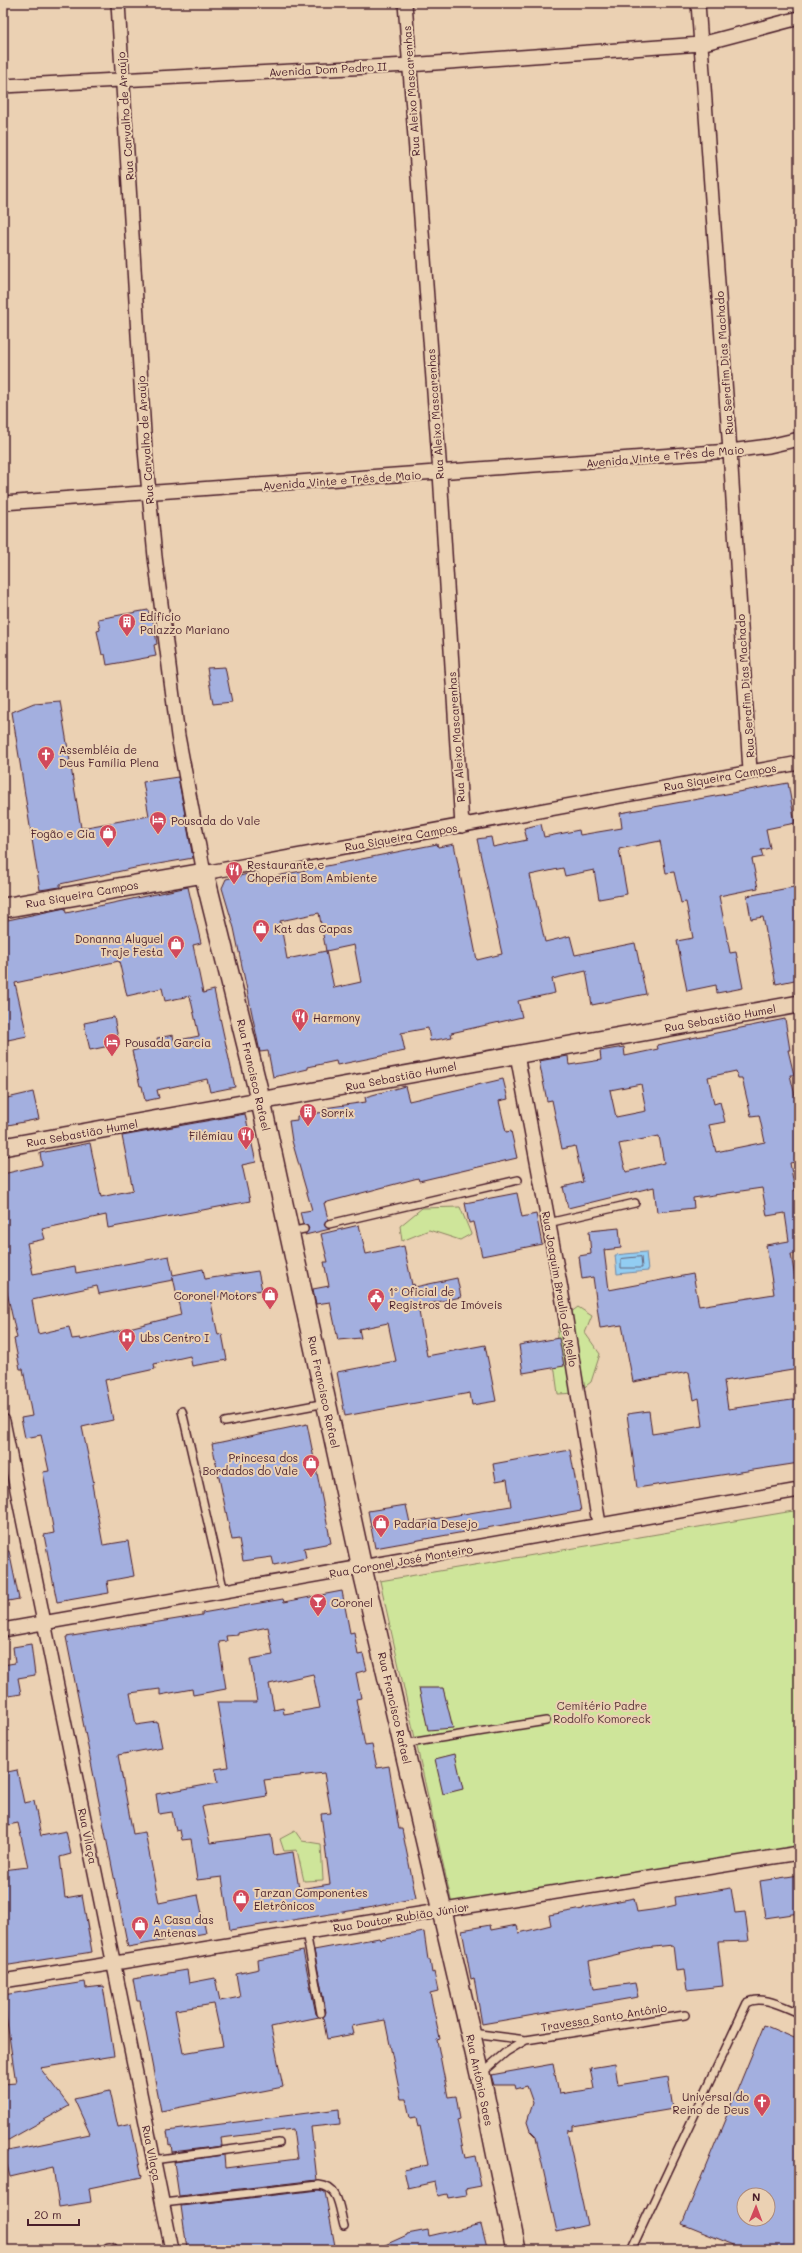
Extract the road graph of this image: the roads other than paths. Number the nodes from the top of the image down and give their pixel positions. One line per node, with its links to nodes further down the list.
1 (118, 3): 7 (street, Rua Carvalho de Araújo)
2 (405, 3): 6 (street, Rua Aleixo Mascarenhas)
3 (698, 3): 5 (street, Rua Serafim Dias Machado)
4 (799, 18): 5 (street, Avenida Dom Pedro II)
5 (701, 44): 6 (street, Avenida Dom Pedro II); 10 (street, Rua Serafim Dias Machado)
6 (408, 65): 7 (street, Avenida Dom Pedro II); 11 (street, Rua Aleixo Mascarenhas)
7 (122, 80): 8 (street, Avenida Dom Pedro II); 12 (street, Rua Carvalho de Araújo)
8 (3, 86)
9 (799, 438): 10 (street, Avenida Vinte e Três de Maio)
10 (730, 451): 11 (street, Avenida Vinte e Três de Maio); 15 (street, Rua Serafim Dias Machado)
11 (440, 473): 12 (street, Avenida Vinte e Três de Maio); 16 (street, Rua Aleixo Mascarenhas)
12 (149, 493): 13 (street, Avenida Vinte e Três de Maio); 17 (street, Rua Carvalho de Araújo)
13 (3, 503)
14 (799, 763): 15 (street, Rua Siqueira Campos)
15 (750, 771): 16 (street, Rua Siqueira Campos)
16 (462, 826): 17 (street, Rua Siqueira Campos)
17 (204, 873): 18 (main road, Rua Siqueira Campos); 21 (main road, Rua Francisco Rafael)
18 (3, 908)
19 (799, 1004): 20 (street, Rua Sebastião Humel)
20 (517, 1055): 21 (street, Rua Sebastião Humel); 25 (street, Rua Joaquim Braulio de Mello)
21 (261, 1102): 22 (street, Rua Sebastião Humel); 27 (main road, Rua Francisco Rafael)
22 (3, 1147)
23 (518, 1180): 26 (lane)
24 (635, 1203): 25 (lane)
25 (548, 1223): 32 (street, Rua Joaquim Braulio de Mello)
26 (329, 1224)
27 (326, 1403): 30 (lane); 33 (main road, Rua Francisco Rafael)
28 (182, 1411): 34 (lane)
29 (3, 1421): 35 (street, Rua Vilaça)
30 (225, 1422)
31 (799, 1490): 32 (street, Rua Coronel José Monteiro)
32 (599, 1524): 33 (street, Rua Coronel José Monteiro)
33 (362, 1568): 34 (street, Rua Coronel José Monteiro); 38 (main road, Rua Francisco Rafael)
34 (224, 1592): 35 (street, Rua Coronel José Monteiro)
35 (43, 1623): 36 (street, Rua Coronel José Monteiro); 42 (street, Rua Vilaça)
36 (3, 1630)
37 (546, 1721): 38 (lane)
38 (403, 1744): 40 (main road, Rua Francisco Rafael)
39 (799, 1853): 40 (street, Rua Doutor Rubião Júnior)
40 (441, 1911): 41 (street, Rua Doutor Rubião Júnior); 47 (main road, Rua Antônio Saes)
41 (306, 1932): 42 (street, Rua Doutor Rubião Júnior); 44 (lane)
42 (114, 1962): 43 (street, Rua Doutor Rubião Júnior); 51 (street, Rua Vilaça)
43 (3, 1981)
44 (321, 2012)
45 (799, 2013): 56 (lane)
46 (685, 2015): 48 (lane, Travessa Santo Antônio)
47 (470, 2032): 48 (lane, Travessa Santo Antônio); 49 (main road, Rua Antônio Saes)
48 (526, 2040): 49 (lane, Travessa Santo Antônio)
49 (480, 2074): 55 (main road, Rua Antônio Saes)
50 (279, 2143): 51 (lane)
51 (153, 2160): 52 (street, Rua Vilaça)
52 (163, 2203): 53 (lane); 54 (street, Rua Vilaça)
53 (344, 2226)
54 (172, 2250)
55 (516, 2250)
56 (631, 2250)

